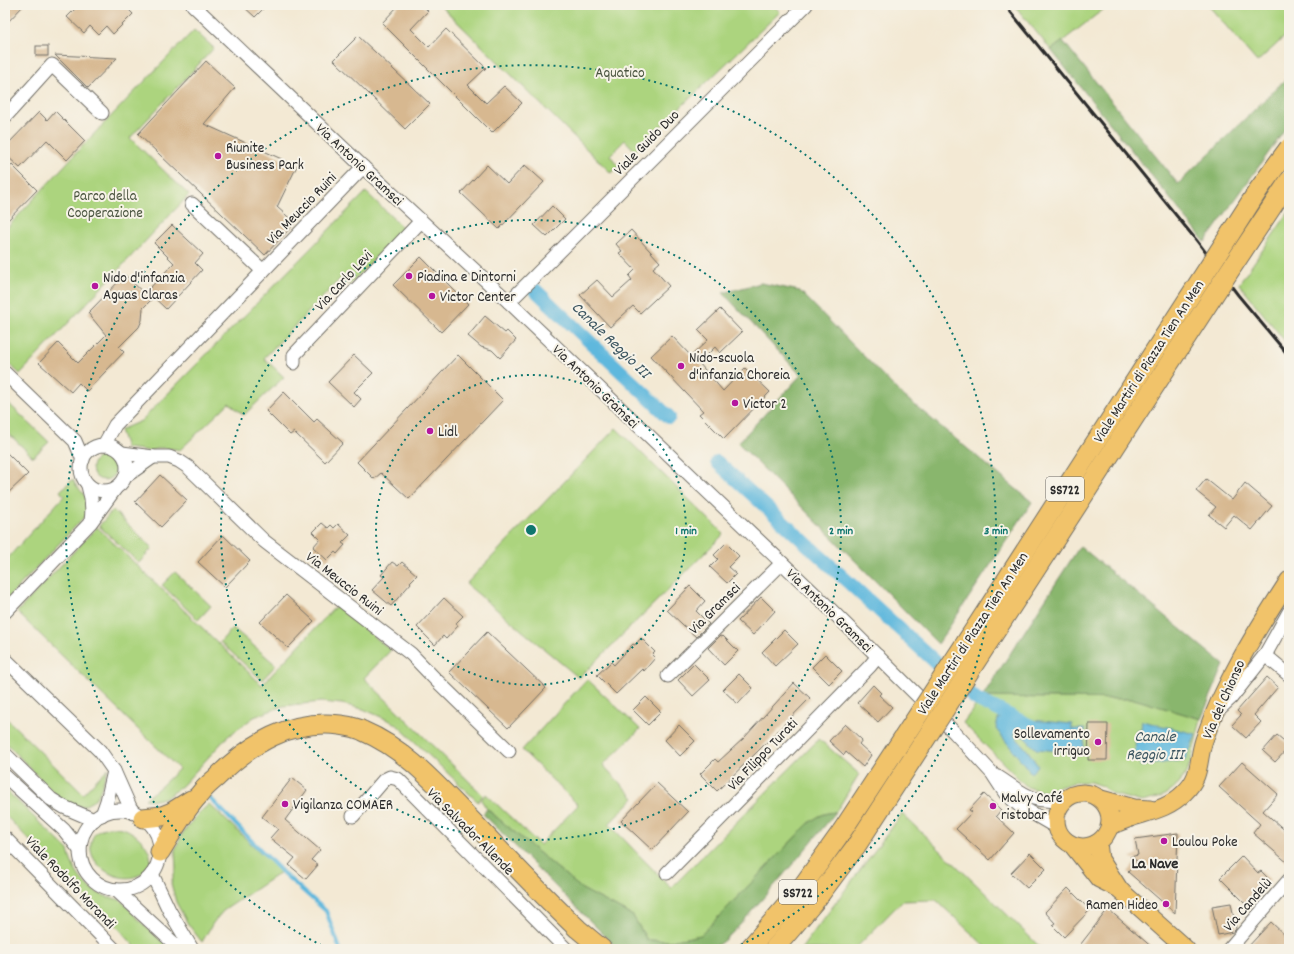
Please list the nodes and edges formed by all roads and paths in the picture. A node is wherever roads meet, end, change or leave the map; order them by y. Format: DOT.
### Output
graph roads {
  1 [pos="193,5"];
  2 [pos="806,5"];
  3 [pos="102,113"];
  4 [pos="5,117"];
  5 [pos="1289,148"];
  6 [pos="363,167"];
  7 [pos="1289,181"];
  8 [pos="192,204"];
  9 [pos="421,221"];
  10 [pos="263,271"];
  11 [pos="509,302"];
  12 [pos="294,363"];
  13 [pos="5,373"];
  14 [pos="115,425"];
  15 [pos="75,441"];
  16 [pos="100,446"];
  17 [pos="121,452"];
  18 [pos="153,457"];
  19 [pos="82,460"];
  20 [pos="126,476"];
  21 [pos="88,486"];
  22 [pos="115,490"];
  23 [pos="91,522"];
  24 [pos="782,563"];
  25 [pos="1289,580"];
  26 [pos="5,612"];
  27 [pos="1289,612"];
  28 [pos="1265,655"];
  29 [pos="878,656"];
  30 [pos="5,659"];
  31 [pos="1289,675"];
  32 [pos="668,676"];
  33 [pos="1213,714"];
  34 [pos="509,751"];
  35 [pos="5,754"];
  36 [pos="114,771"];
  37 [pos="992,773"];
  38 [pos="5,776"];
  39 [pos="199,795"];
  40 [pos="1065,799"];
  41 [pos="1100,799"];
  42 [pos="1156,810"];
  43 [pos="139,815"];
  44 [pos="353,816"];
  45 [pos="98,817"];
  46 [pos="1110,826"];
  47 [pos="1056,827"];
  48 [pos="5,838"];
  49 [pos="1098,843"];
  50 [pos="1073,846"];
  51 [pos="80,850"];
  52 [pos="160,852"];
  53 [pos="668,873"];
  54 [pos="152,874"];
  55 [pos="1289,880"];
  56 [pos="116,890"];
  57 [pos="1120,890"];
  58 [pos="816,900"];
  59 [pos="774,920"];
  60 [pos="578,929"];
  61 [pos="114,949"];
  62 [pos="180,949"];
  63 [pos="192,949"];
  64 [pos="566,949"];
  65 [pos="588,949"];
  66 [pos="602,949"];
  67 [pos="734,949"];
  68 [pos="748,949"];
  69 [pos="774,949"];
  70 [pos="788,949"];
  71 [pos="1186,949"];
  72 [pos="1229,949"];
  1 -- 6 [label="street, Via Antonio Gramsci"];
  2 -- 11 [label="street, Viale Guido Duo"];
  3 -- 4 [label="street"];
  5 -- 59 [label="highway, Viale Martiri di Piazza Tien An Men / SS722, bridge"];
  6 -- 9 [label="street, Via Antonio Gramsci"];
  6 -- 10 [label="street, Via Meuccio Ruini"];
  7 -- 58 [label="highway, Viale Martiri di Piazza Tien An Men / SS722, bridge"];
  8 -- 10 [label="street"];
  9 -- 11 [label="street, Via Antonio Gramsci"];
  9 -- 12 [label="street, Via Carlo Levi"];
  10 -- 14 [label="street, Via Meuccio Ruini"];
  11 -- 24 [label="street, Via Antonio Gramsci"];
  13 -- 15 [label="street"];
  14 -- 16 [label="street, Via Meuccio Ruini"];
  14 -- 17 [label="street"];
  15 -- 16 [label="street, Via Meuccio Ruini"];
  15 -- 19 [label="street"];
  16 -- 17 [label="street, Via Meuccio Ruini"];
  16 -- 19 [label="street, Via Meuccio Ruini"];
  17 -- 18 [label="street, Via Meuccio Ruini"];
  17 -- 20 [label="street"];
  18 -- 20 [label="street"];
  18 -- 34 [label="street, Via Meuccio Ruini"];
  19 -- 21 [label="street"];
  20 -- 22 [label="street"];
  21 -- 22 [label="street"];
  21 -- 23 [label="street"];
  22 -- 23 [label="street"];
  23 -- 26 [label="street"];
  24 -- 29 [label="street, Via Antonio Gramsci"];
  24 -- 32 [label="street, Via Gramsci"];
  25 -- 33 [label="main road, Via del Chionso"];
  27 -- 28 [label="street"];
  28 -- 31 [label="street"];
  28 -- 33 [label="street"];
  29 -- 37 [label="street, Via Antonio Gramsci"];
  29 -- 53 [label="street, Via Filippo Turati"];
  30 -- 36 [label="street"];
  33 -- 42 [label="main road, Via del Chionso"];
  35 -- 45 [label="street"];
  36 -- 43 [label="street"];
  36 -- 45 [label="street"];
  37 -- 40 [label="street, Via Antonio Gramsci"];
  37 -- 47 [label="street, Via Antonio Gramsci"];
  38 -- 51 [label="street, Viale Rodolfo Morandi"];
  39 -- 43 [label="highway"];
  39 -- 52 [label="highway"];
  39 -- 60 [label="highway"];
  40 -- 41 [label="main road, Via Antonio Gramsci"];
  40 -- 47 [label="main road"];
  41 -- 42 [label="main road"];
  41 -- 46 [label="main road"];
  42 -- 46 [label="main road, Via del Chionso"];
  43 -- 45 [label="street"];
  43 -- 52 [label="street"];
  44 -- 64 [label="street, Via Salvador Allende"];
  45 -- 51 [label="street, Viale Rodolfo Morandi"];
  46 -- 49 [label="main road"];
  47 -- 50 [label="main road, Via Antonio Gramsci"];
  48 -- 61 [label="street, Viale Rodolfo Morandi"];
  49 -- 50 [label="main road"];
  49 -- 57 [label="main road"];
  50 -- 57 [label="main road, Via Antonio Gramsci"];
  51 -- 56 [label="street, Viale Rodolfo Morandi"];
  52 -- 54 [label="street, Viale Rodolfo Morandi"];
  54 -- 56 [label="street, Viale Rodolfo Morandi"];
  54 -- 63 [label="street"];
  55 -- 72 [label="street, Via Candelù"];
  56 -- 62 [label="street, Viale Rodolfo Morandi"];
  57 -- 71 [label="main road"];
  58 -- 69 [label="highway, Viale Martiri di Piazza Tien An Men / SS722"];
  58 -- 70 [label="highway"];
  59 -- 67 [label="highway"];
  59 -- 68 [label="highway, Viale Martiri di Piazza Tien An Men / SS722"];
  60 -- 65 [label="highway"];
  60 -- 66 [label="highway"];
}
